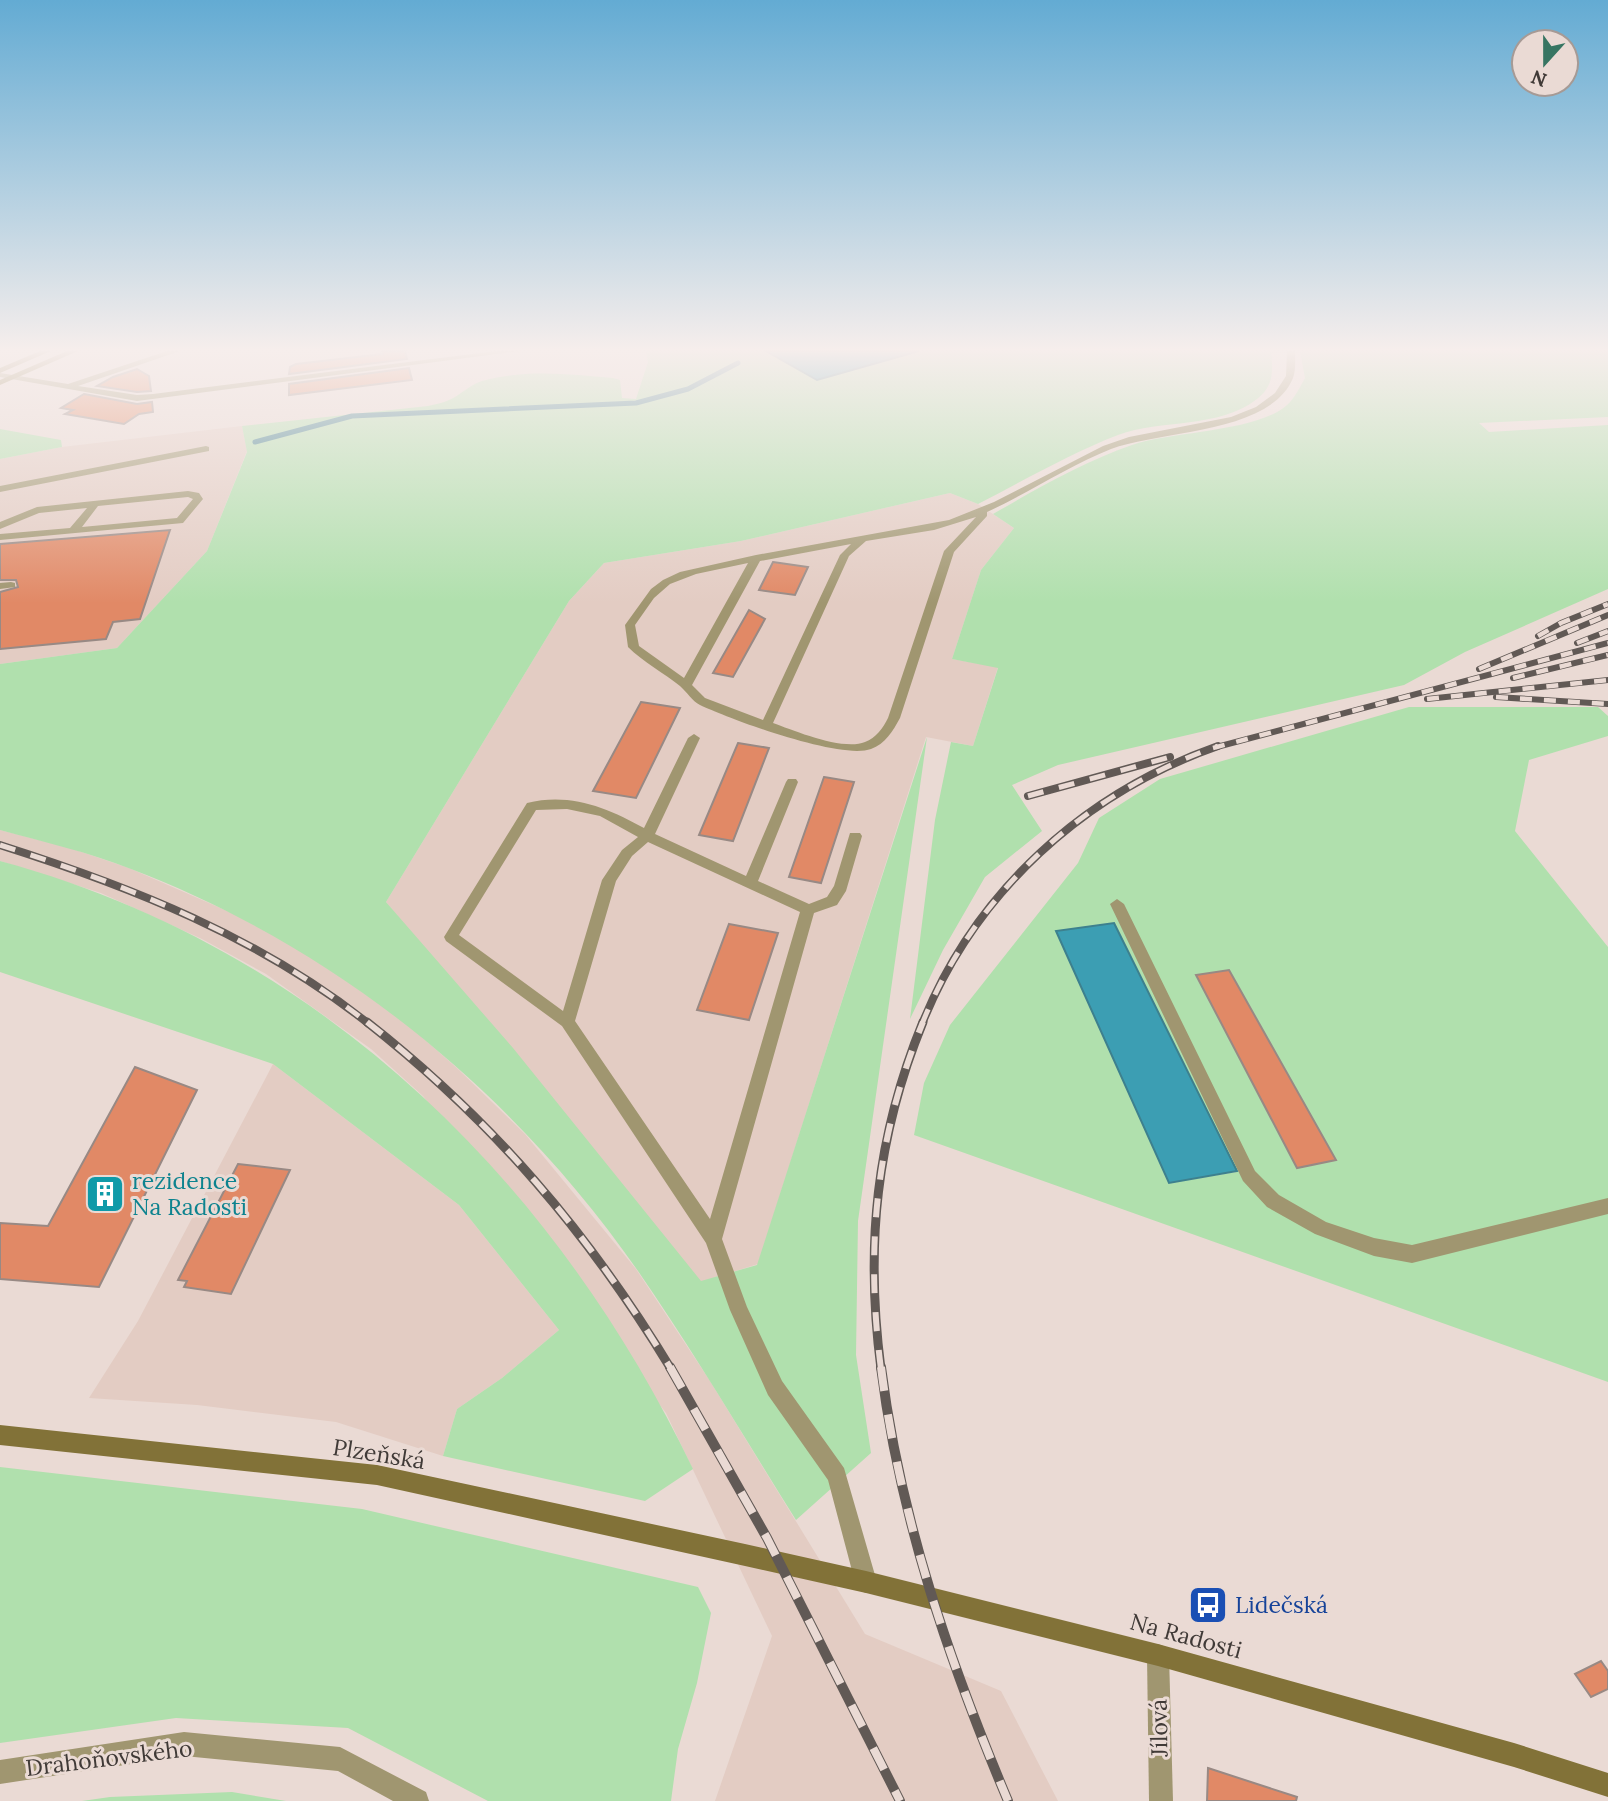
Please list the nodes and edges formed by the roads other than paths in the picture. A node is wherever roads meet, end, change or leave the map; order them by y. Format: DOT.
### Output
graph roads {
  1 [pos="1149,435"];
  2 [pos="206,449"];
  3 [pos="0,489"];
  4 [pos="95,504"];
  5 [pos="988,510"];
  6 [pos="0,526"];
  7 [pos="73,531"];
  8 [pos="0,537"];
  9 [pos="864,538"];
  10 [pos="756,558"];
  11 [pos="686,685"];
  12 [pos="767,723"];
  13 [pos="694,738"];
  14 [pos="792,782"];
  15 [pos="647,836"];
  16 [pos="855,836"];
  17 [pos="750,884"];
  18 [pos="1117,904"];
  19 [pos="808,910"];
  20 [pos="568,1022"];
  21 [pos="1608,1206"];
  22 [pos="713,1238"];
  23 [pos="0,1434"];
  24 [pos="745,1555"];
  25 [pos="866,1582"];
  26 [pos="1158,1655"];
  27 [pos="0,1772"];
  28 [pos="1604,1779"];
  29 [pos="417,1801"];
  30 [pos="1160,1801"];
  1 -- 5 [label="street"];
  2 -- 3 [label="street"];
  4 -- 6 [label="street"];
  4 -- 7 [label="street"];
  4 -- 7 [label="street"];
  5 -- 9 [label="street"];
  5 -- 12 [label="street"];
  7 -- 8 [label="street"];
  9 -- 10 [label="street"];
  9 -- 12 [label="street"];
  10 -- 11 [label="street"];
  10 -- 11 [label="street"];
  11 -- 12 [label="street"];
  13 -- 15 [label="street"];
  14 -- 17 [label="street"];
  15 -- 17 [label="street"];
  15 -- 20 [label="street"];
  15 -- 20 [label="street"];
  16 -- 19 [label="street"];
  17 -- 19 [label="street"];
  18 -- 21 [label="street"];
  19 -- 22 [label="street"];
  20 -- 22 [label="street"];
  22 -- 25 [label="street"];
  23 -- 24 [label="main road, Plzeňská"];
  24 -- 25 [label="main road, Na Radosti"];
  25 -- 26 [label="main road, Na Radosti"];
  26 -- 28 [label="main road, Na Radosti"];
  26 -- 30 [label="street, Jílová"];
  27 -- 29 [label="street, Drahoňovského"];
}
